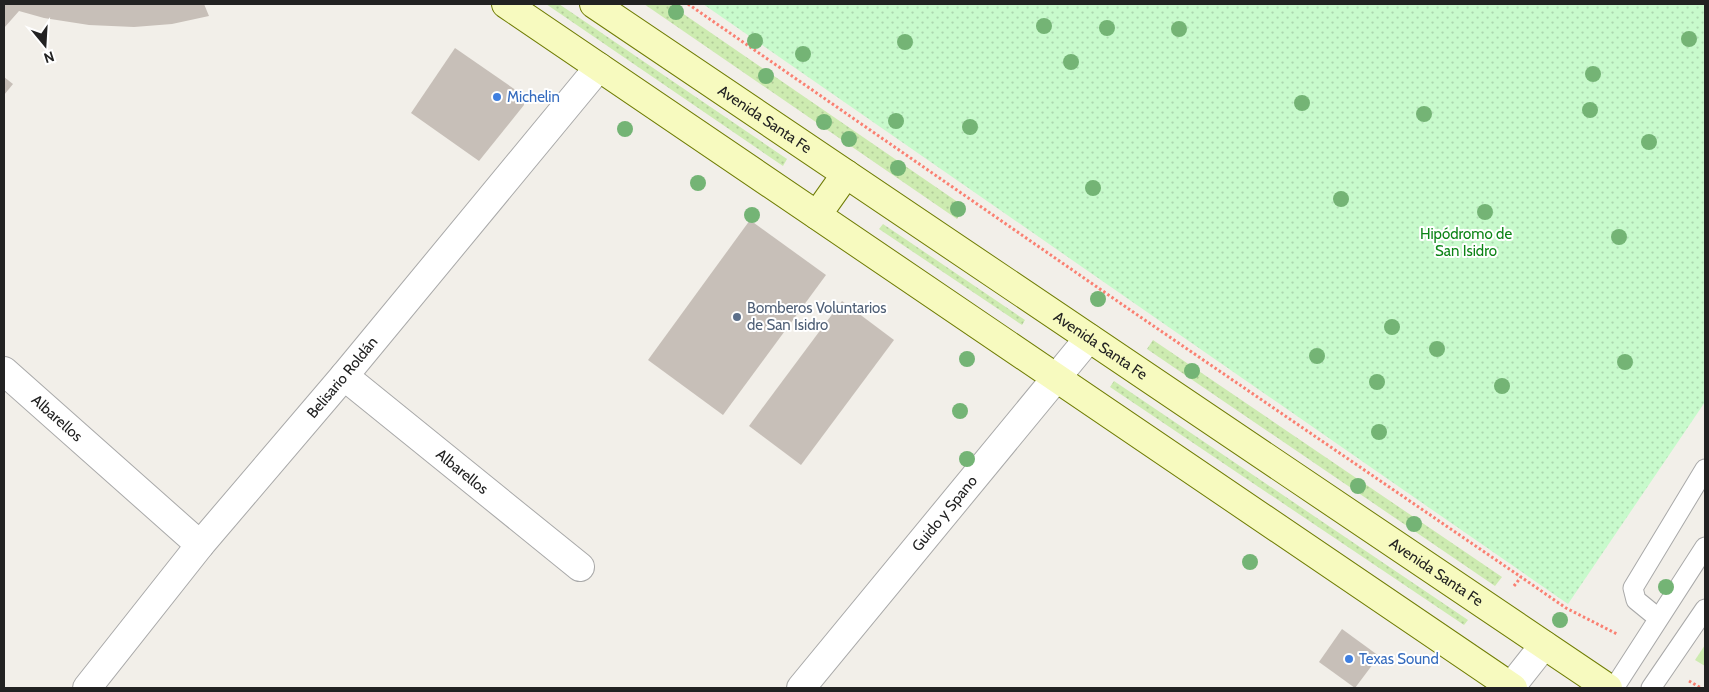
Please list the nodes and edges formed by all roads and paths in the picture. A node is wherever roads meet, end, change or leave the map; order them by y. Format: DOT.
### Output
graph roads {
  1 [pos="506,4"];
  2 [pos="594,4"];
  3 [pos="688,4"];
  4 [pos="599,67"];
  5 [pos="846,174"];
  6 [pos="818,215"];
  7 [pos="1089,338"];
  8 [pos="4,371"];
  9 [pos="344,376"];
  10 [pos="1057,378"];
  11 [pos="1705,469"];
  12 [pos="200,545"];
  13 [pos="1705,548"];
  14 [pos="580,567"];
  15 [pos="1520,577"];
  16 [pos="1705,609"];
  17 [pos="1495,612"];
  18 [pos="1658,618"];
  19 [pos="1544,645"];
  20 [pos="1639,648"];
  21 [pos="87,688"];
  22 [pos="801,688"];
  23 [pos="1511,688"];
  24 [pos="1608,688"];
  25 [pos="1614,688"];
  26 [pos="1650,688"];
  1 -- 4 [label="main road"];
  2 -- 5 [label="main road, Avenida Santa Fe"];
  3 -- 15 [label="path"];
  4 -- 6 [label="main road"];
  4 -- 9 [label="street, Belisario Roldán"];
  5 -- 6 [label="main road"];
  5 -- 7 [label="main road, Avenida Santa Fe"];
  6 -- 10 [label="main road"];
  7 -- 10 [label="street, Guido y Spano"];
  7 -- 17 [label="main road, Avenida Santa Fe"];
  8 -- 12 [label="street, Albarellos"];
  9 -- 12 [label="street, Belisario Roldán"];
  9 -- 14 [label="street, Albarellos"];
  10 -- 22 [label="street, Guido y Spano"];
  10 -- 23 [label="main road"];
  11 -- 18 [label="lane"];
  12 -- 21 [label="street, Belisario Roldán"];
  13 -- 18 [label="lane"];
  15 -- 17 [label="path"];
  15 -- 20 [label="path"];
  16 -- 26 [label="lane"];
  17 -- 19 [label="main road, Avenida Santa Fe"];
  18 -- 20 [label="lane"];
  19 -- 23 [label="street"];
  19 -- 24 [label="main road, Avenida Santa Fe"];
  20 -- 25 [label="lane"];
}
